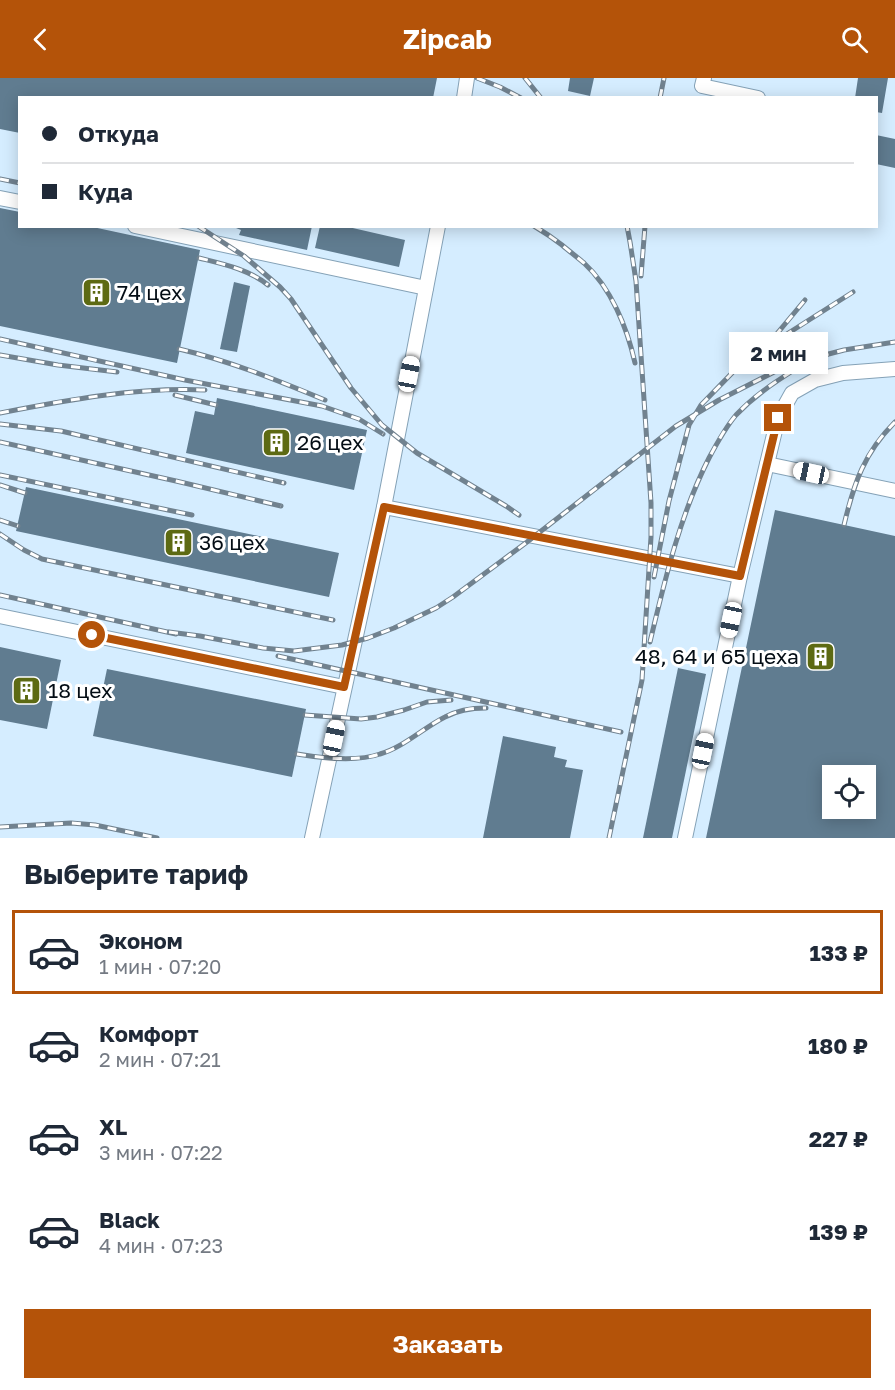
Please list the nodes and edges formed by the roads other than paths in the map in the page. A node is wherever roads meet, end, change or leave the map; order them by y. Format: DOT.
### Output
graph roads {
  1 [pos="467,78"];
  2 [pos="704,78"];
  3 [pos="464,96"];
  4 [pos="749,96"];
  5 [pos="0,198"];
  6 [pos="18,202"];
  7 [pos="144,228"];
  8 [pos="438,228"];
  9 [pos="426,288"];
  10 [pos="895,369"];
  11 [pos="767,464"];
  12 [pos="895,491"];
  13 [pos="384,507"];
  14 [pos="740,576"];
  15 [pos="0,616"];
  16 [pos="344,687"];
  17 [pos="312,838"];
  18 [pos="685,838"];
  1 -- 3 [label="lane"];
  2 -- 4 [label="lane"];
  5 -- 6 [label="lane"];
  7 -- 9 [label="lane"];
  8 -- 9 [label="lane"];
  9 -- 13 [label="lane"];
  10 -- 11 [label="lane"];
  11 -- 12 [label="lane"];
  11 -- 14 [label="lane"];
  13 -- 14 [label="lane"];
  13 -- 16 [label="lane"];
  14 -- 18 [label="lane"];
  15 -- 16 [label="lane"];
  16 -- 17 [label="lane"];
}
